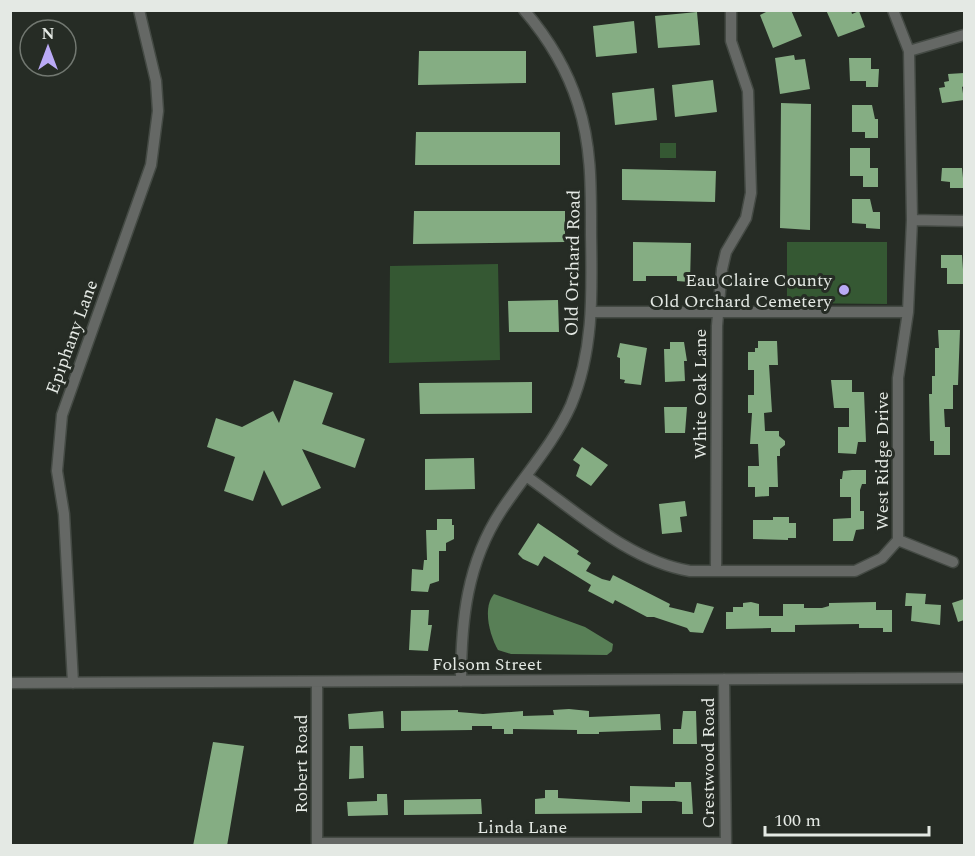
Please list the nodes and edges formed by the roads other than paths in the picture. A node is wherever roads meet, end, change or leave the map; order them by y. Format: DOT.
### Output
graph roads {
  1 [pos="139,10"];
  2 [pos="524,10"];
  3 [pos="731,10"];
  4 [pos="893,10"];
  5 [pos="964,35"];
  6 [pos="909,51"];
  7 [pos="912,220"];
  8 [pos="964,221"];
  9 [pos="592,312"];
  10 [pos="718,312"];
  11 [pos="908,312"];
  12 [pos="526,476"];
  13 [pos="898,540"];
  14 [pos="953,562"];
  15 [pos="716,571"];
  16 [pos="964,678"];
  17 [pos="724,679"];
  18 [pos="461,681"];
  19 [pos="317,682"];
  20 [pos="10,683"];
  21 [pos="73,683"];
  22 [pos="318,844"];
  23 [pos="726,844"];
  1 -- 21 [label="street, Epiphany Lane"];
  2 -- 9 [label="street, Old Orchard Road"];
  3 -- 10 [label="street, White Oak Lane"];
  4 -- 6 [label="street, West Ridge Drive"];
  5 -- 6 [label="street"];
  6 -- 7 [label="street, West Ridge Drive"];
  7 -- 8 [label="street"];
  7 -- 11 [label="street, West Ridge Drive"];
  9 -- 10 [label="street"];
  9 -- 12 [label="street, Old Orchard Road"];
  10 -- 11 [label="street"];
  10 -- 15 [label="street, White Oak Lane"];
  11 -- 13 [label="street, West Ridge Drive"];
  12 -- 15 [label="street, West Ridge Drive"];
  12 -- 18 [label="street, Old Orchard Road"];
  13 -- 14 [label="street"];
  13 -- 15 [label="street, West Ridge Drive"];
  16 -- 17 [label="street, Folsom Street"];
  17 -- 18 [label="street, Folsom Street"];
  17 -- 23 [label="street, Crestwood Road"];
  18 -- 19 [label="street, Folsom Street"];
  19 -- 21 [label="street, Folsom Street"];
  19 -- 22 [label="street, Robert Road"];
  20 -- 21 [label="street, Folsom Street"];
  22 -- 23 [label="street, Linda Lane"];
}
